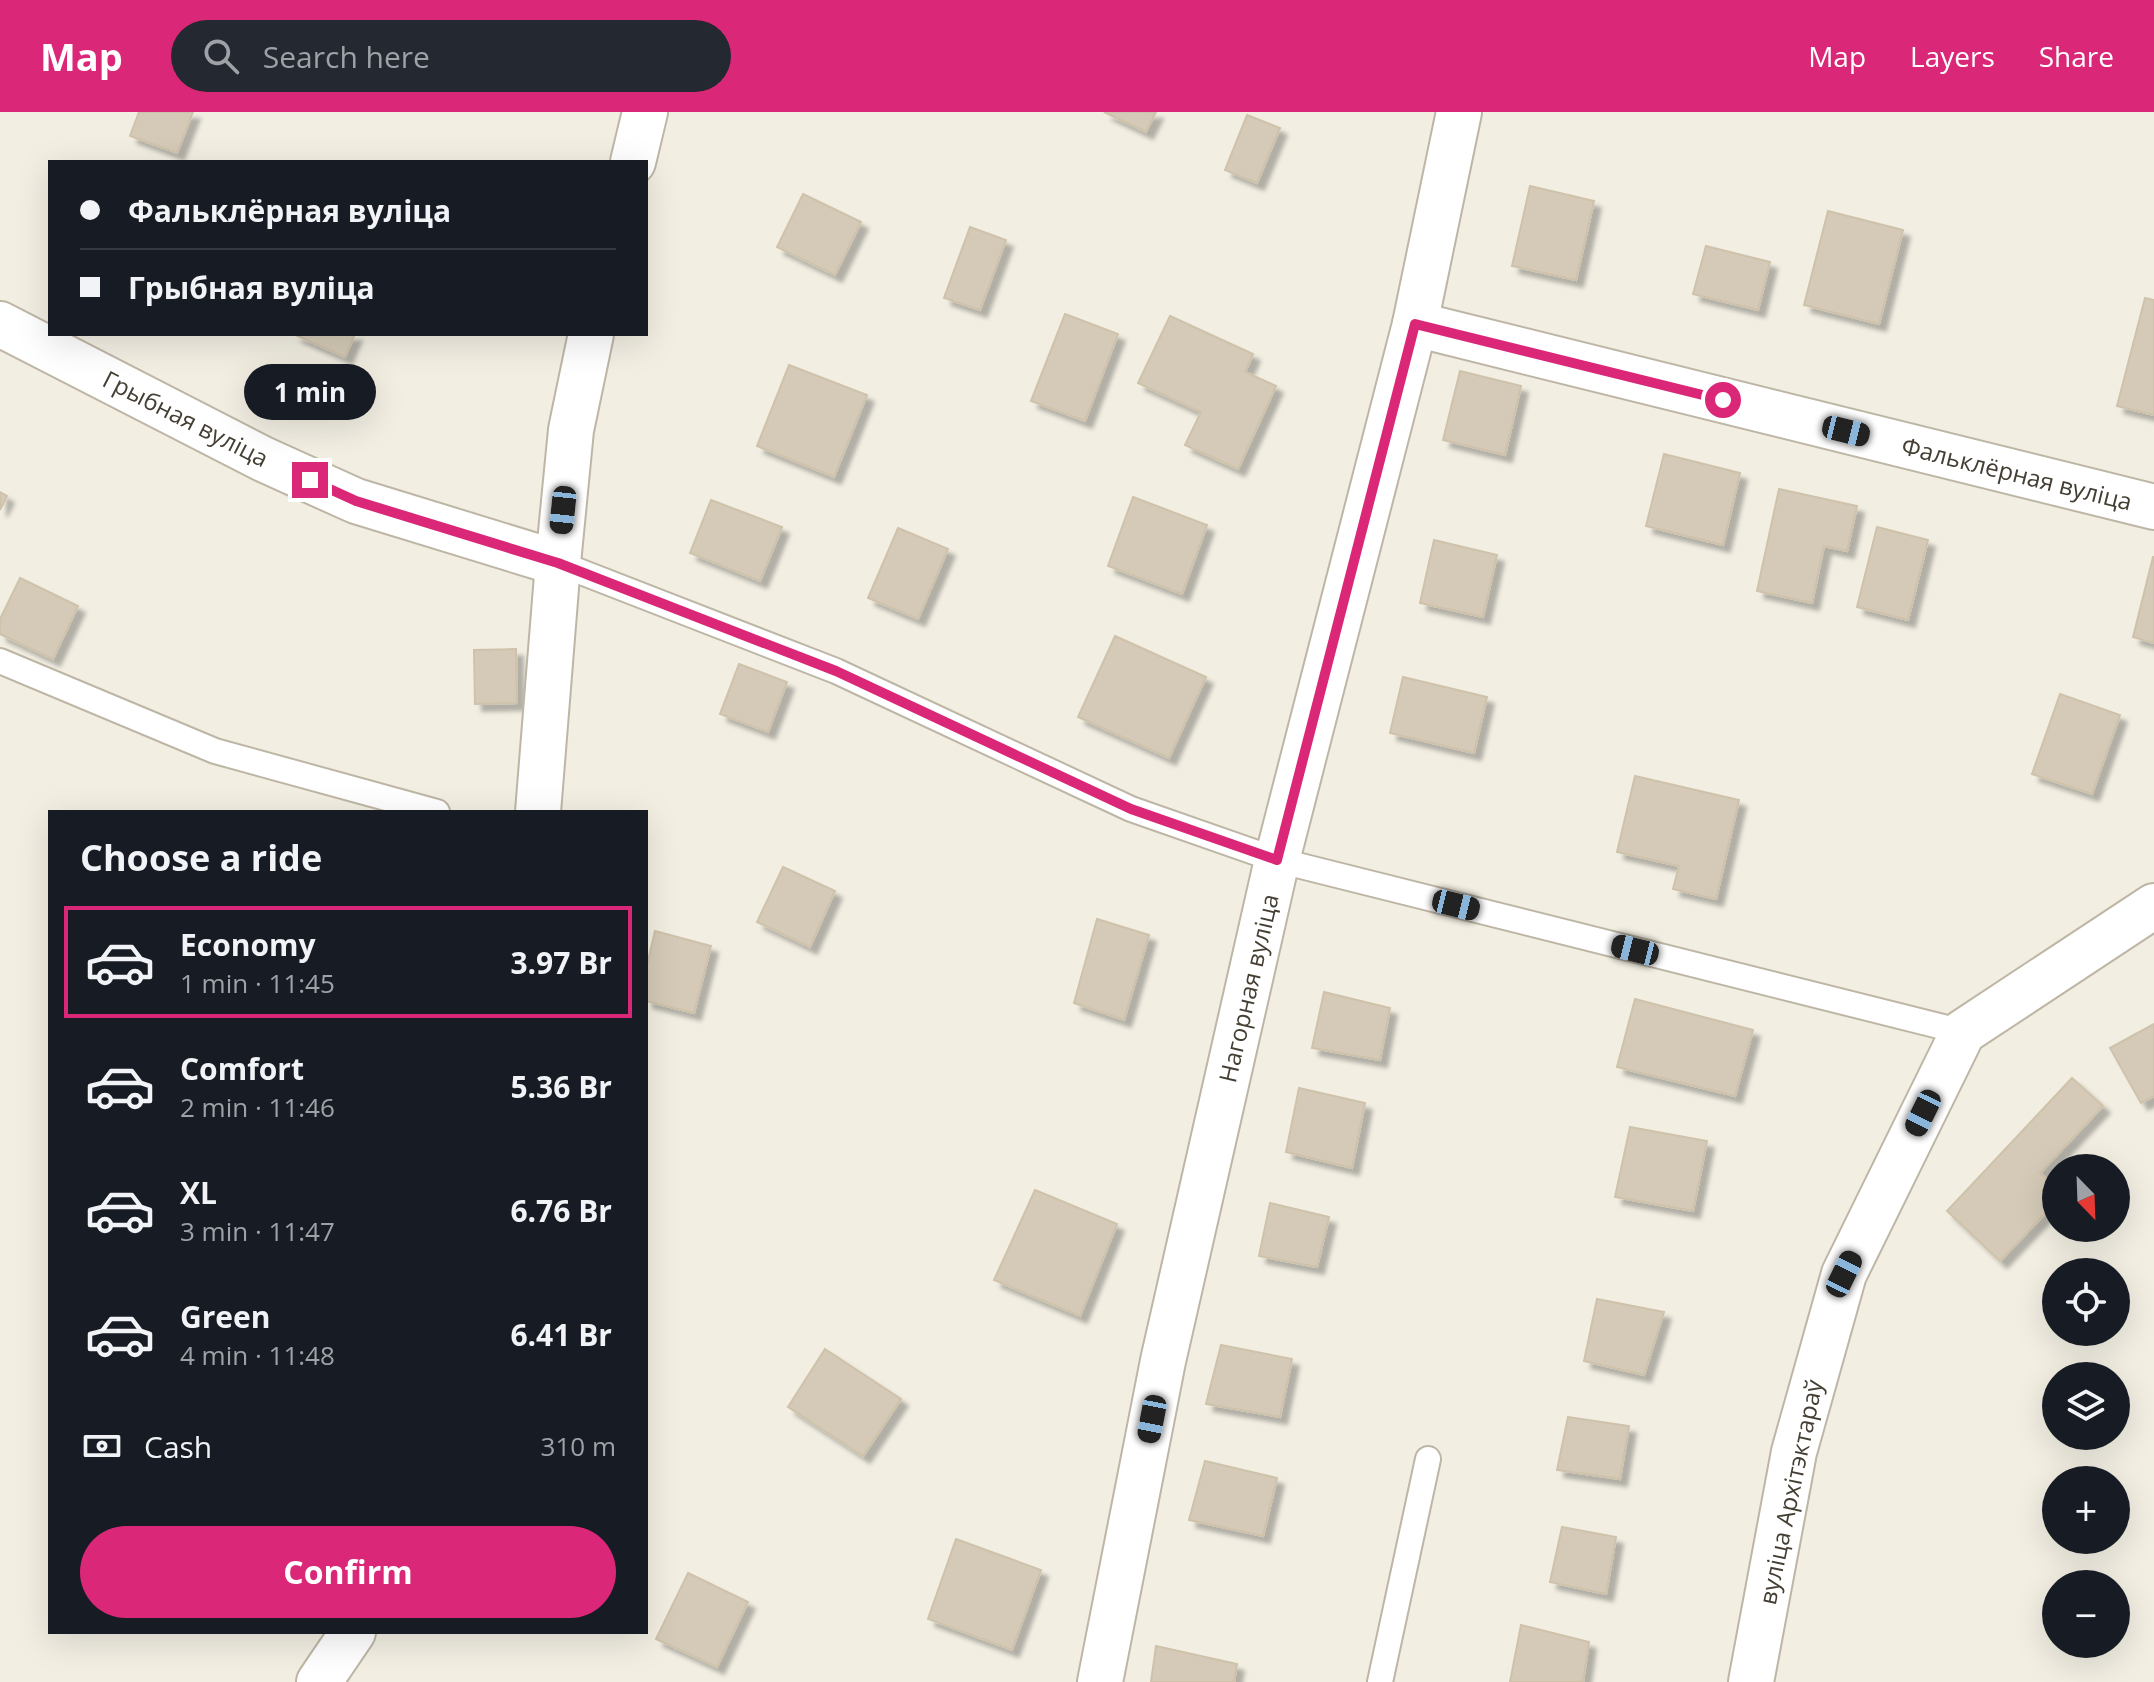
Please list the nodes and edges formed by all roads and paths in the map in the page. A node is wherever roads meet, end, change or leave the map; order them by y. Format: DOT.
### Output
graph roads {
  1 [pos="645,112"];
  2 [pos="1459,112"];
  3 [pos="633,160"];
  4 [pos="0,324"];
  5 [pos="1415,324"];
  6 [pos="591,336"];
  7 [pos="2154,507"];
  8 [pos="558,563"];
  9 [pos="0,661"];
  10 [pos="430,810"];
  11 [pos="538,810"];
  12 [pos="1277,860"];
  13 [pos="2154,906"];
  14 [pos="1963,1032"];
  15 [pos="1428,1459"];
  16 [pos="352,1634"];
  17 [pos="319,1682"];
  18 [pos="1100,1682"];
  19 [pos="1380,1682"];
  20 [pos="1751,1682"];
  1 -- 3 [label="street"];
  2 -- 5 [label="street, Нагорная вуліца"];
  4 -- 8 [label="street, Грыбная вуліца"];
  5 -- 7 [label="street, Фальклёрная вуліца"];
  5 -- 12 [label="street, Нагорная вуліца"];
  6 -- 8 [label="street"];
  8 -- 11 [label="street"];
  8 -- 12 [label="lane"];
  9 -- 10 [label="lane"];
  12 -- 14 [label="lane"];
  12 -- 18 [label="street, Нагорная вуліца"];
  13 -- 14 [label="street"];
  14 -- 20 [label="street, вуліца Архітэктараў"];
  15 -- 19 [label="lane"];
  16 -- 17 [label="street"];
}
